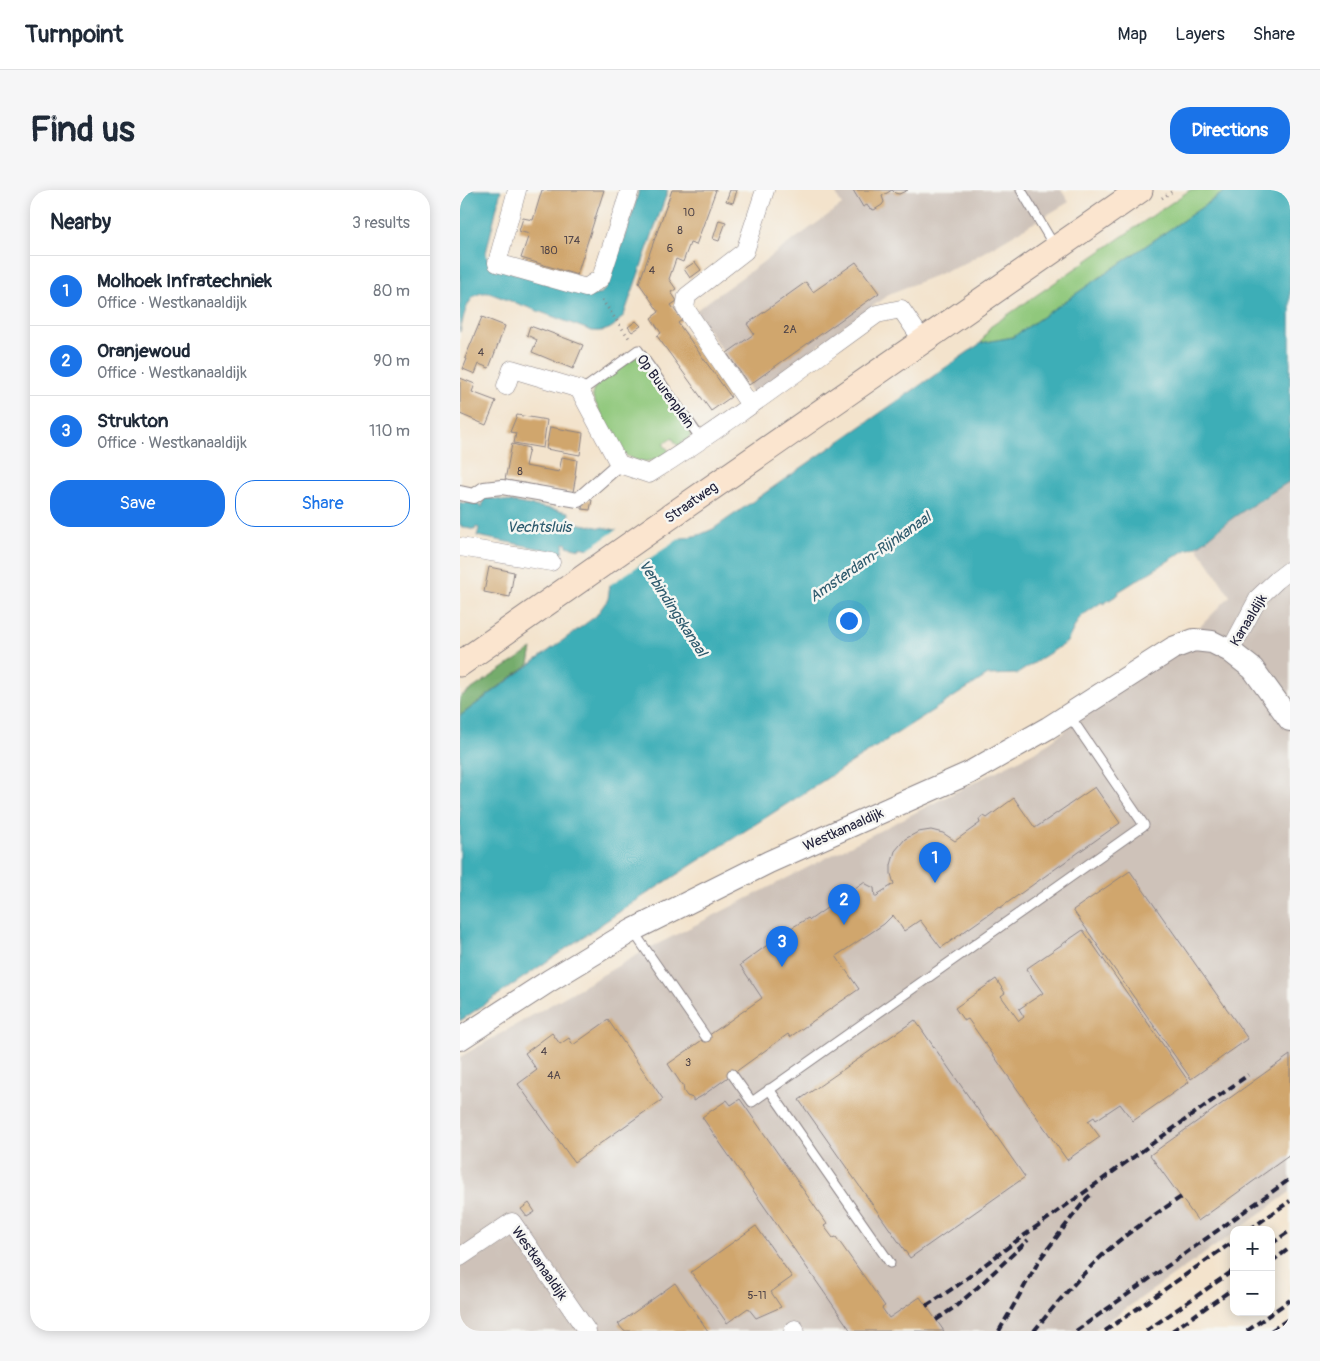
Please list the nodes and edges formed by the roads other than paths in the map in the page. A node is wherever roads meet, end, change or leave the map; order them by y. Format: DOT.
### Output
graph roads {
  1 [pos="517,190"];
  2 [pos="630,190"];
  3 [pos="765,190"];
  4 [pos="1020,190"];
  5 [pos="1122,190"];
  6 [pos="1140,190"];
  7 [pos="1104,215"];
  8 [pos="1057,249"];
  9 [pos="923,341"];
  10 [pos="506,386"];
  11 [pos="579,389"];
  12 [pos="750,405"];
  13 [pos="707,435"];
  14 [pos="619,464"];
  15 [pos="460,493"];
  16 [pos="460,547"];
  17 [pos="551,562"];
  18 [pos="1290,570"];
  19 [pos="1230,651"];
  20 [pos="460,664"];
  21 [pos="1068,715"];
  22 [pos="1290,720"];
  23 [pos="633,930"];
  24 [pos="706,1037"];
  25 [pos="460,1039"];
  26 [pos="732,1074"];
  27 [pos="769,1090"];
  28 [pos="460,1257"];
  29 [pos="890,1263"];
  30 [pos="587,1331"];
  1 -- 2 [label="street"];
  3 -- 12 [label="street"];
  4 -- 8 [label="lane"];
  5 -- 7 [label="lane"];
  6 -- 7 [label="main road, Straatweg"];
  7 -- 8 [label="main road, Straatweg"];
  8 -- 9 [label="main road, Straatweg"];
  9 -- 12 [label="street"];
  9 -- 20 [label="main road, Straatweg"];
  10 -- 11 [label="street"];
  11 -- 13 [label="lane, Op Buurenplein"];
  11 -- 14 [label="street"];
  12 -- 13 [label="street"];
  13 -- 14 [label="street, Op Buurenplein"];
  14 -- 15 [label="street"];
  16 -- 17 [label="street"];
  18 -- 19 [label="street, Kanaaldijk"];
  19 -- 21 [label="street, Westkanaaldijk"];
  19 -- 22 [label="street, Westkanaaldijk"];
  21 -- 23 [label="street, Westkanaaldijk"];
  21 -- 27 [label="lane"];
  23 -- 24 [label="lane"];
  23 -- 25 [label="street, Westkanaaldijk"];
  26 -- 27 [label="lane"];
  27 -- 29 [label="lane"];
  28 -- 30 [label="street, Westkanaaldijk"];
}
